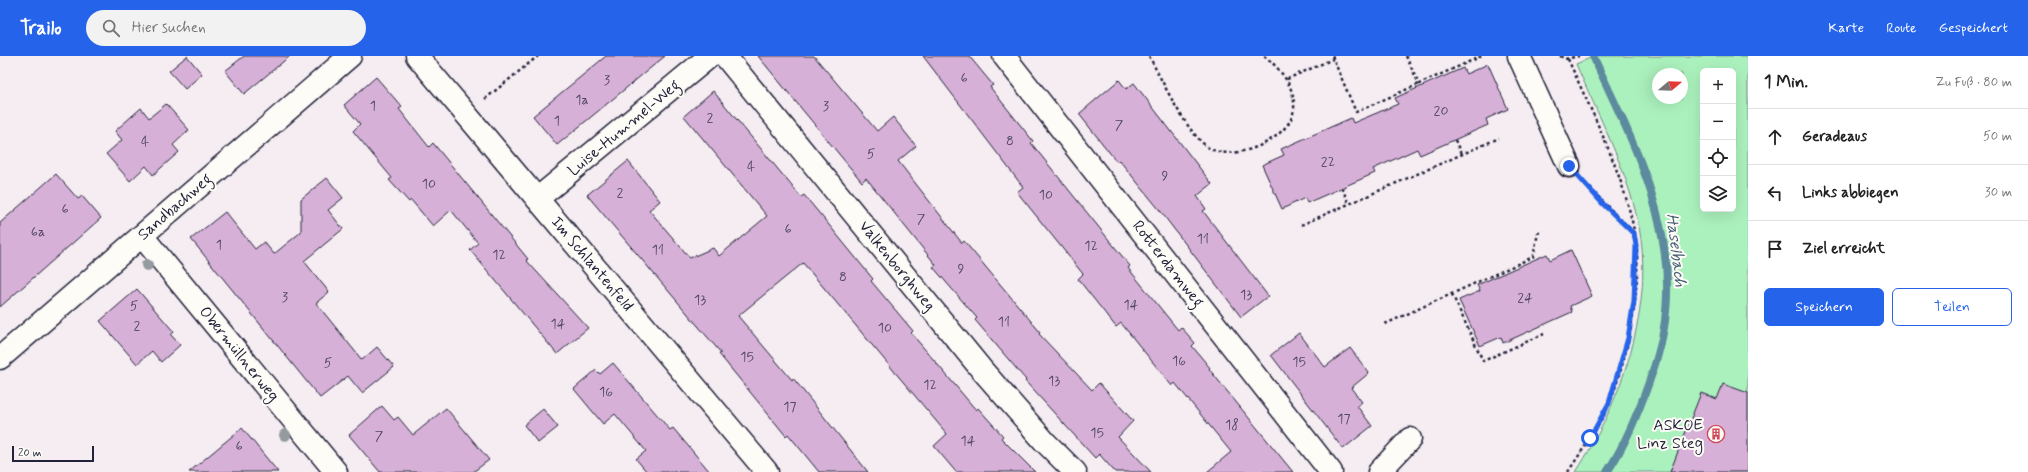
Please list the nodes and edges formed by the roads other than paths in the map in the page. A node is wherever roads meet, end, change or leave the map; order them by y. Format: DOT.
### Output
graph roads {
  1 [pos="350,56"];
  2 [pos="417,56"];
  3 [pos="710,56"];
  4 [pos="725,56"];
  5 [pos="1004,56"];
  6 [pos="1519,56"];
  7 [pos="1569,166"];
  8 [pos="538,199"];
  9 [pos="142,236"];
  10 [pos="0,358"];
  11 [pos="1410,439"];
  12 [pos="336,472"];
  13 [pos="767,472"];
  14 [pos="1074,472"];
  15 [pos="1331,472"];
  16 [pos="1379,472"];
  1 -- 9 [label="street, Sandbachweg"];
  2 -- 8 [label="street, Im Schlantenfeld"];
  3 -- 8 [label="street, Luise-Hummel-Weg"];
  4 -- 14 [label="street, Valkenborghweg"];
  5 -- 15 [label="street, Rotterdamweg"];
  6 -- 7 [label="street"];
  8 -- 13 [label="street, Im Schlantenfeld"];
  9 -- 10 [label="street, Sandbachweg"];
  9 -- 12 [label="street, Obermüllnerweg"];
  11 -- 16 [label="street"];
}
